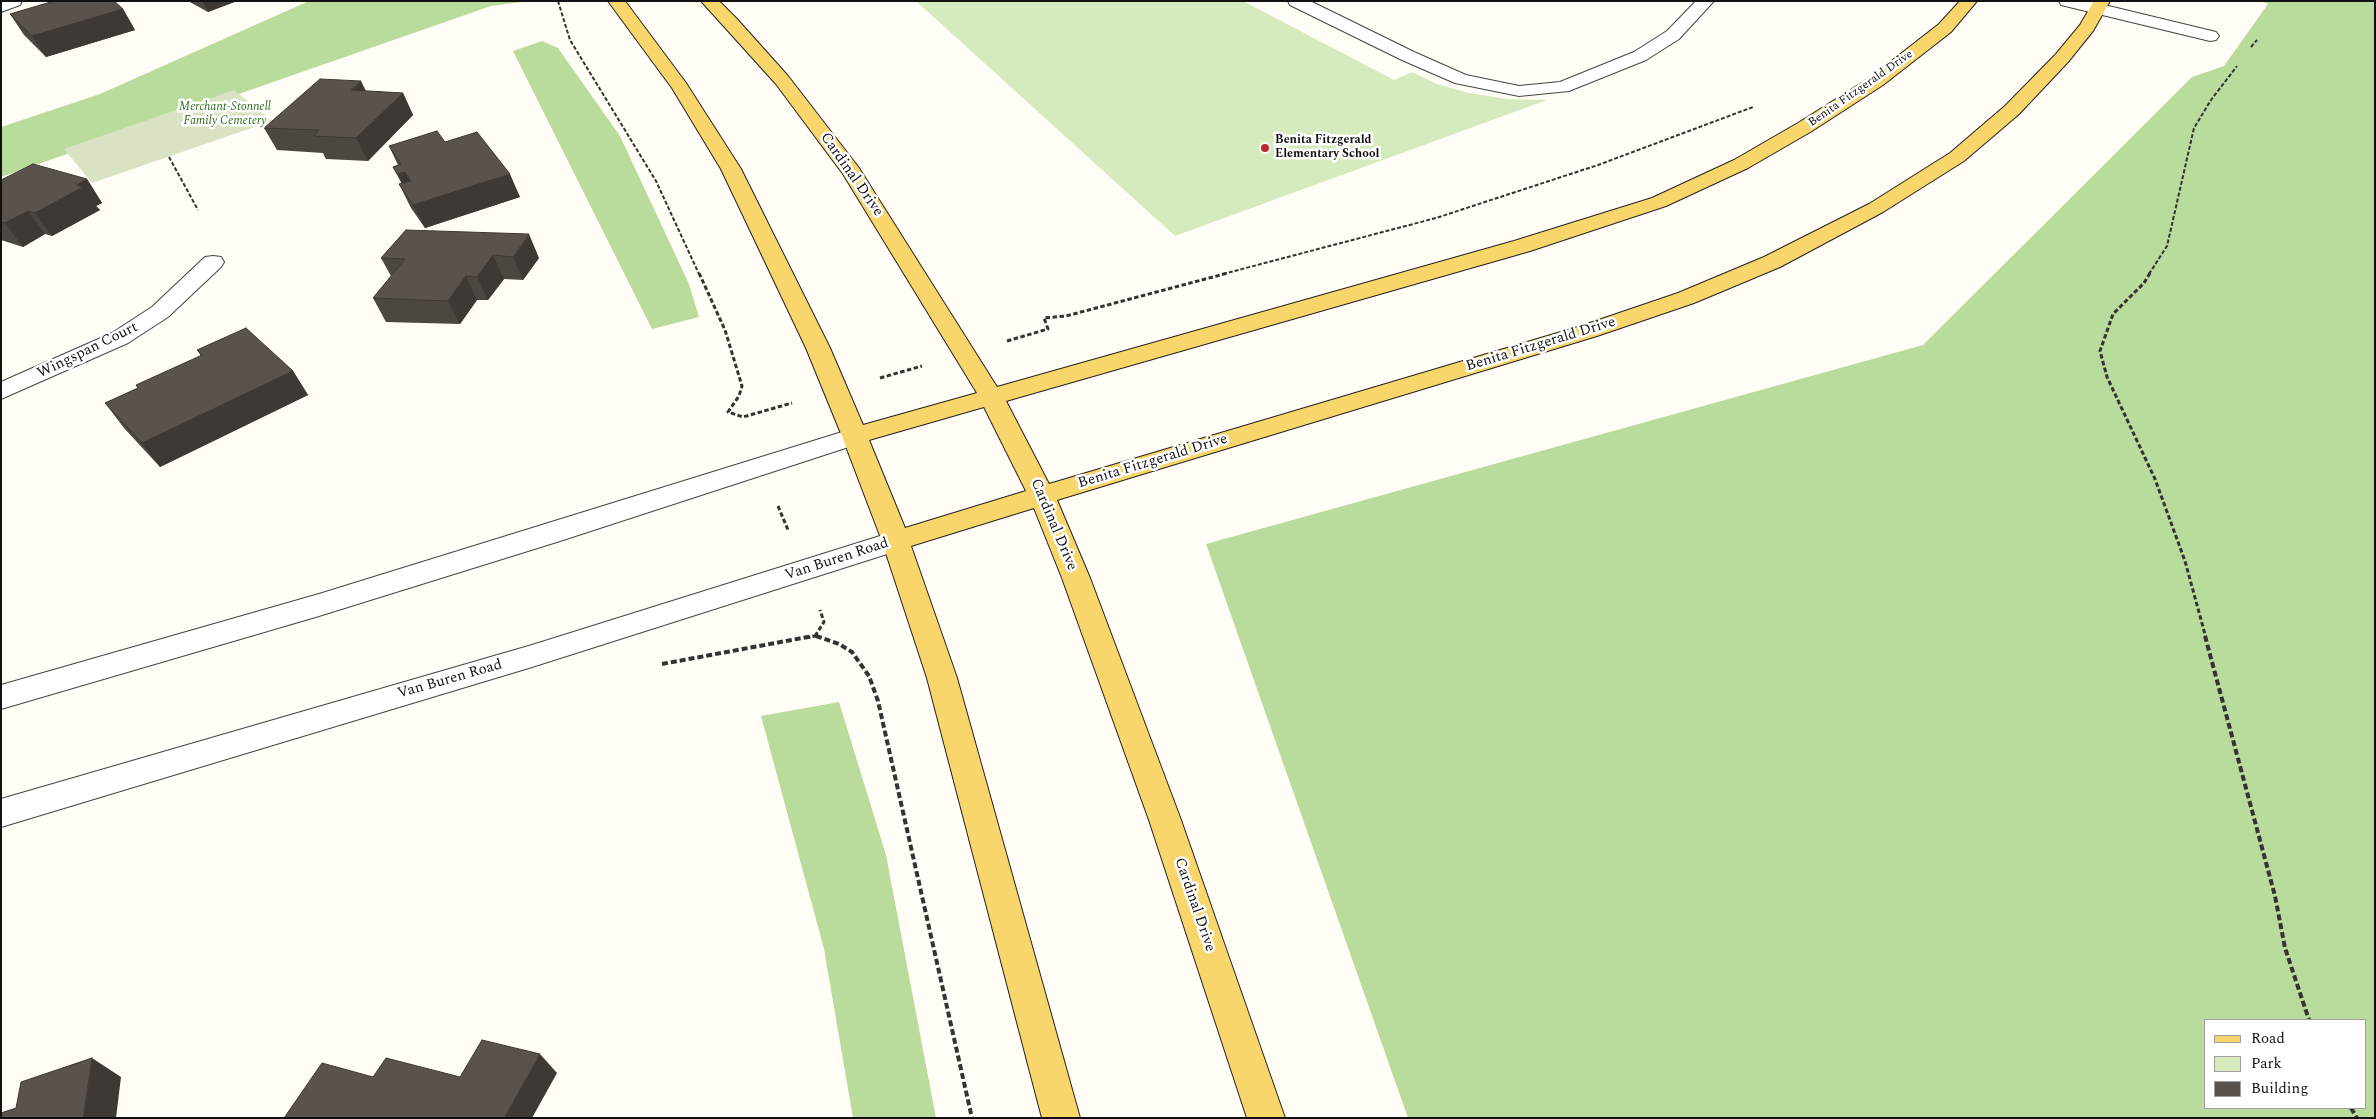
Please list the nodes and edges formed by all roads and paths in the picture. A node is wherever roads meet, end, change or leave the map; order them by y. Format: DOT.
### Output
graph roads {
  1 [pos="14,1"];
  2 [pos="558,1"];
  3 [pos="616,1"];
  4 [pos="709,1"];
  5 [pos="1296,1"];
  6 [pos="1706,1"];
  7 [pos="1969,1"];
  8 [pos="2067,1"];
  9 [pos="2100,5"];
  10 [pos="1,7"];
  11 [pos="2210,36"];
  12 [pos="2257,40"];
  13 [pos="2245,55"];
  14 [pos="2240,62"];
  15 [pos="1754,107"];
  16 [pos="169,157"];
  17 [pos="198,210"];
  18 [pos="213,262"];
  19 [pos="965,353"];
  20 [pos="835,390"];
  21 [pos="1,391"];
  22 [pos="992,398"];
  23 [pos="742,417"];
  24 [pos="855,436"];
  25 [pos="762,466"];
  26 [pos="1042,496"];
  27 [pos="896,541"];
  28 [pos="804,570"];
  29 [pos="1,697"];
  30 [pos="1,813"];
  31 [pos="2309,1019"];
  32 [pos="972,1118"];
  33 [pos="1061,1118"];
  34 [pos="1266,1118"];
  1 -- 10 [label="street"];
  2 -- 23 [label="path"];
  3 -- 20 [label="main road"];
  4 -- 19 [label="main road, Cardinal Drive"];
  5 -- 6 [label="street"];
  7 -- 22 [label="main road, Benita Fitzgerald Drive"];
  8 -- 9 [label="street"];
  9 -- 11 [label="street"];
  9 -- 26 [label="main road, Benita Fitzgerald Drive"];
  12 -- 13 [label="path"];
  14 -- 31 [label="path"];
  15 -- 19 [label="path"];
  16 -- 17 [label="path"];
  18 -- 21 [label="street, Wingspan Court"];
  19 -- 20 [label="path"];
  19 -- 22 [label="main road, Cardinal Drive"];
  20 -- 23 [label="path"];
  20 -- 24 [label="main road"];
  22 -- 24 [label="main road, Benita Fitzgerald Drive"];
  22 -- 26 [label="main road, Cardinal Drive"];
  23 -- 25 [label="path"];
  24 -- 25 [label="street"];
  24 -- 27 [label="main road"];
  25 -- 28 [label="path"];
  25 -- 29 [label="street"];
  26 -- 27 [label="main road, Benita Fitzgerald Drive"];
  26 -- 34 [label="main road, Cardinal Drive"];
  27 -- 28 [label="street, Van Buren Road"];
  27 -- 33 [label="main road"];
  28 -- 30 [label="street, Van Buren Road"];
  28 -- 32 [label="path"];
}
